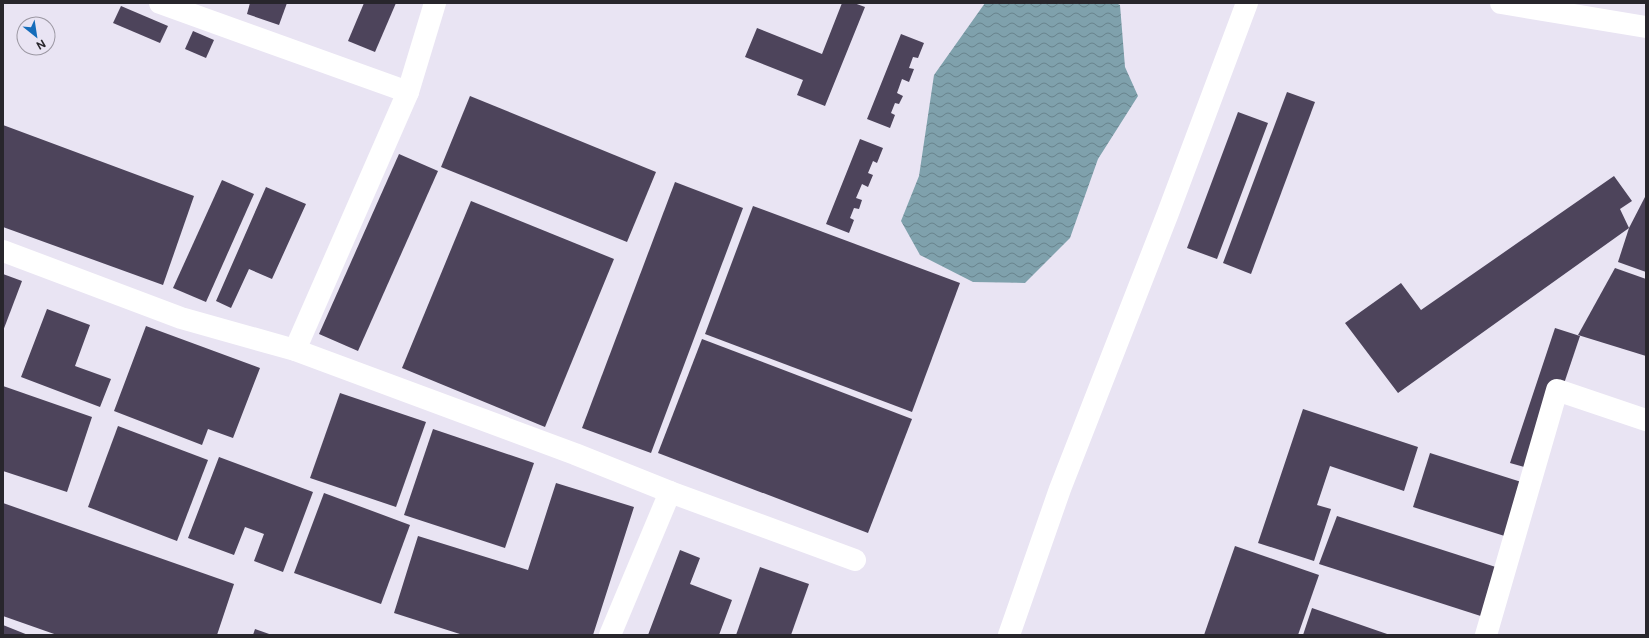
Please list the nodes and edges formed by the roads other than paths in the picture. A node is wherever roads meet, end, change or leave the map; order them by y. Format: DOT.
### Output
graph roads {
  1 [pos="160,3"];
  2 [pos="435,3"];
  3 [pos="1247,3"];
  4 [pos="1501,3"];
  5 [pos="1646,27"];
  6 [pos="408,92"];
  7 [pos="3,251"];
  8 [pos="295,350"];
  9 [pos="1646,420"];
  10 [pos="670,492"];
  11 [pos="855,560"];
  12 [pos="610,635"];
  13 [pos="1009,635"];
  14 [pos="1486,635"];
  1 -- 6 [label="main road"];
  2 -- 6 [label="main road"];
  3 -- 13 [label="main road"];
  4 -- 5 [label="main road"];
  6 -- 8 [label="main road"];
  7 -- 8 [label="main road"];
  8 -- 10 [label="main road"];
  9 -- 14 [label="main road"];
  10 -- 11 [label="main road"];
  10 -- 12 [label="main road"];
}
